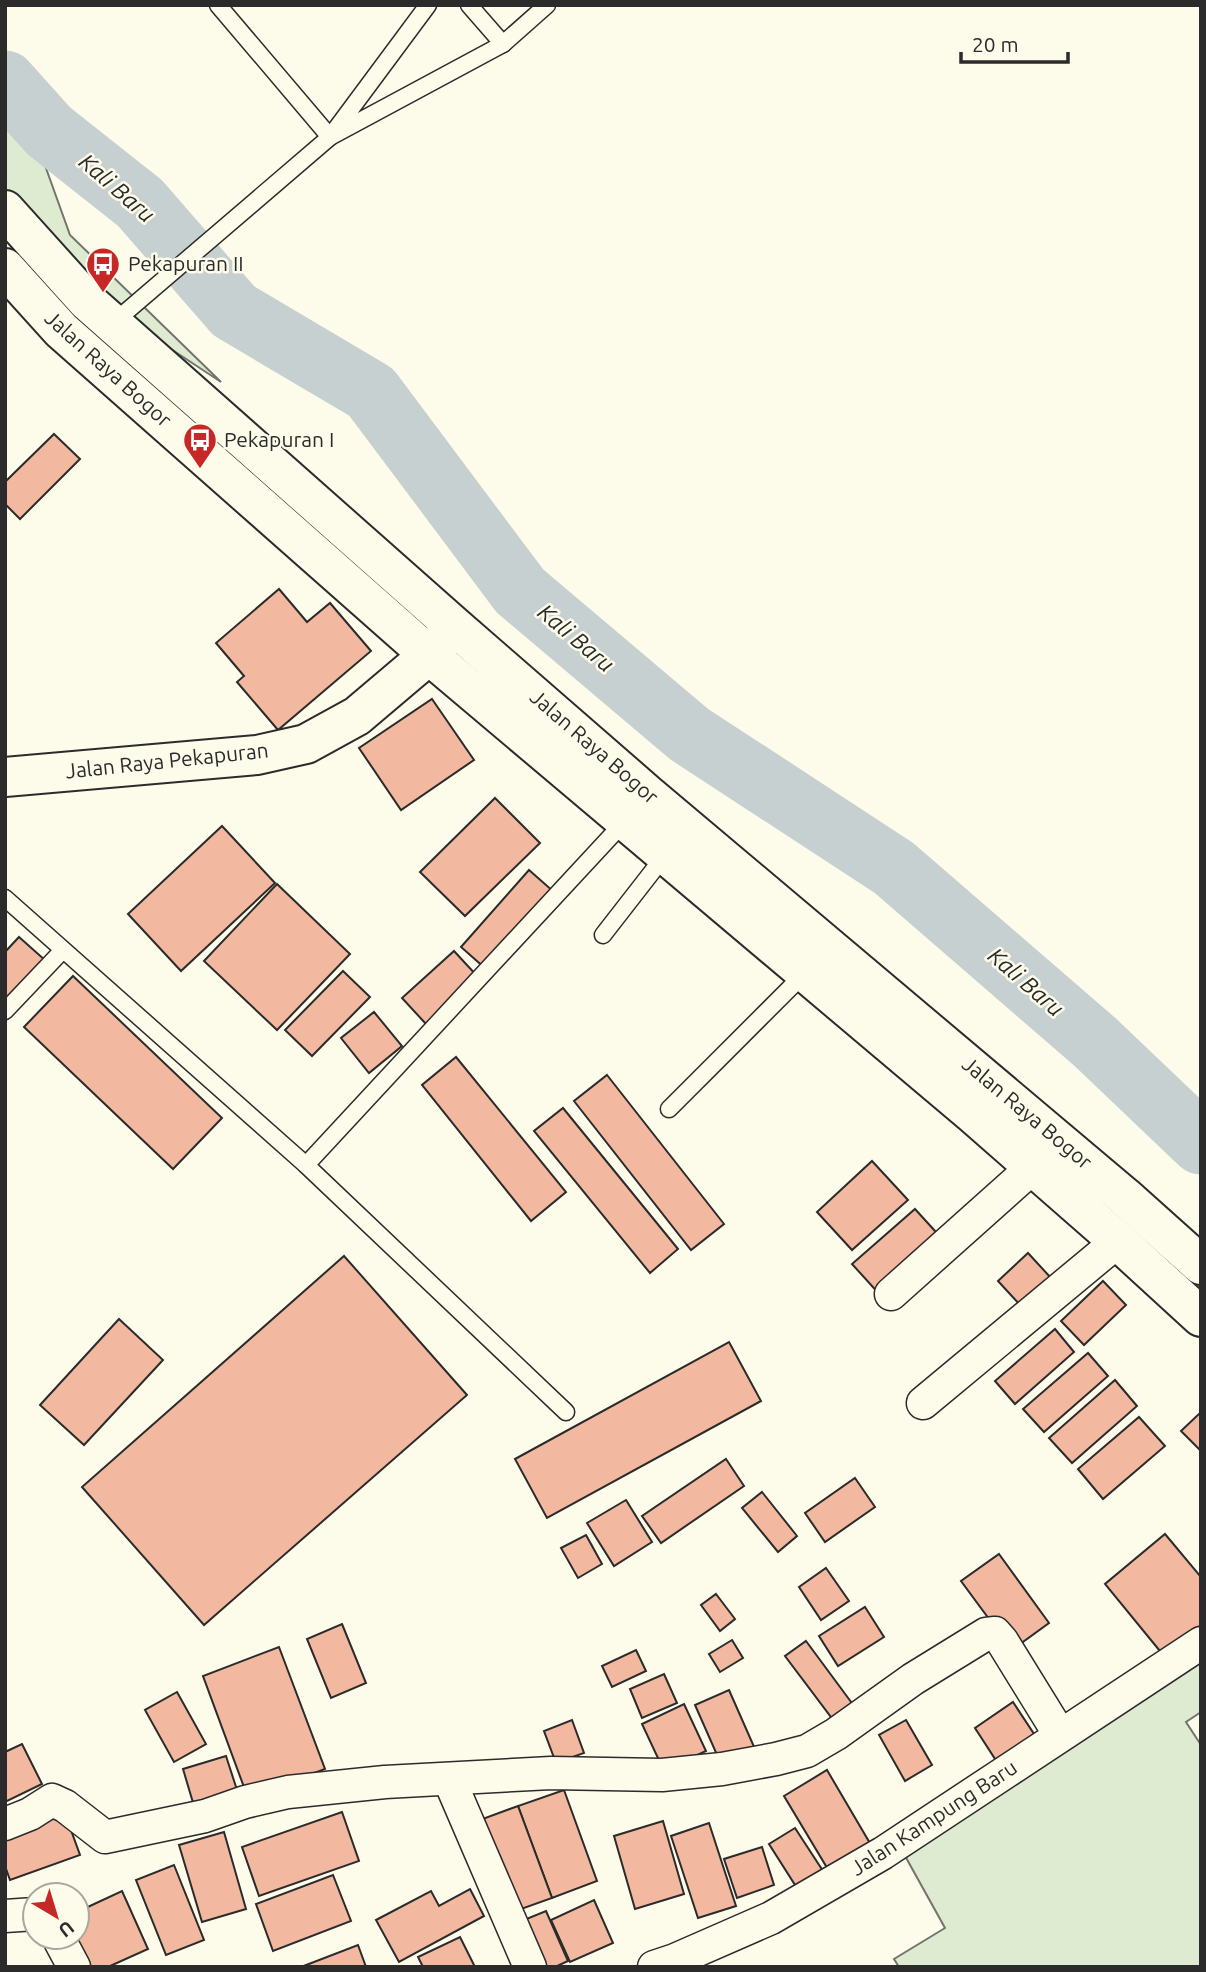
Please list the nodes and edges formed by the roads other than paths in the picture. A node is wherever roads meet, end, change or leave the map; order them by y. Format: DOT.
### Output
graph roads {
  1 [pos="218,5"];
  2 [pos="428,5"];
  3 [pos="469,5"];
  4 [pos="547,5"];
  5 [pos="503,44"];
  6 [pos="330,137"];
  7 [pos="5,211"];
  8 [pos="5,268"];
  9 [pos="91,314"];
  10 [pos="454,626"];
  11 [pos="429,654"];
  12 [pos="5,777"];
  13 [pos="636,807"];
  14 [pos="666,854"];
  15 [pos="5,898"];
  16 [pos="603,935"];
  17 [pos="63,950"];
  18 [pos="805,973"];
  19 [pos="5,1012"];
  20 [pos="669,1109"];
  21 [pos="306,1165"];
  22 [pos="1033,1167"];
  23 [pos="1118,1241"];
  24 [pos="1201,1265"];
  25 [pos="891,1294"];
  26 [pos="1201,1317"];
  27 [pos="923,1403"];
  28 [pos="566,1412"];
  29 [pos="1201,1643"];
  30 [pos="1060,1735"];
  31 [pos="449,1779"];
  32 [pos="5,1824"];
  33 [pos="65,1951"];
  34 [pos="74,1967"];
  35 [pos="530,1967"];
  36 [pos="654,1967"];
  1 -- 6 [label="lane"];
  2 -- 6 [label="lane"];
  3 -- 5 [label="lane"];
  4 -- 5 [label="lane"];
  5 -- 6 [label="lane"];
  6 -- 9 [label="lane"];
  7 -- 9 [label="main road, Jalan Raya Bogor"];
  8 -- 9 [label="main road, Jalan Raya Bogor"];
  9 -- 10 [label="main road, Jalan Raya Bogor"];
  9 -- 11 [label="main road, Jalan Raya Bogor"];
  10 -- 11 [label="main road, Jalan Raya Pekapuran"];
  10 -- 13 [label="main road, Jalan Raya Bogor"];
  11 -- 12 [label="main road, Jalan Raya Pekapuran"];
  11 -- 13 [label="main road, Jalan Raya Bogor"];
  13 -- 14 [label="main road, Jalan Raya Bogor"];
  13 -- 21 [label="lane"];
  13 -- 24 [label="main road, Jalan Raya Bogor"];
  14 -- 16 [label="lane"];
  14 -- 18 [label="main road, Jalan Raya Bogor"];
  15 -- 17 [label="lane"];
  17 -- 19 [label="lane"];
  17 -- 21 [label="lane"];
  18 -- 20 [label="lane"];
  18 -- 22 [label="main road, Jalan Raya Bogor"];
  21 -- 28 [label="lane"];
  22 -- 23 [label="main road, Jalan Raya Bogor"];
  22 -- 25 [label="street"];
  23 -- 26 [label="main road, Jalan Raya Bogor"];
  23 -- 27 [label="street"];
  29 -- 30 [label="street, Jalan Kampung Baru"];
  30 -- 31 [label="street"];
  30 -- 36 [label="street, Jalan Kampung Baru"];
  31 -- 32 [label="street"];
  31 -- 35 [label="street"];
  33 -- 34 [label="street"];
}
